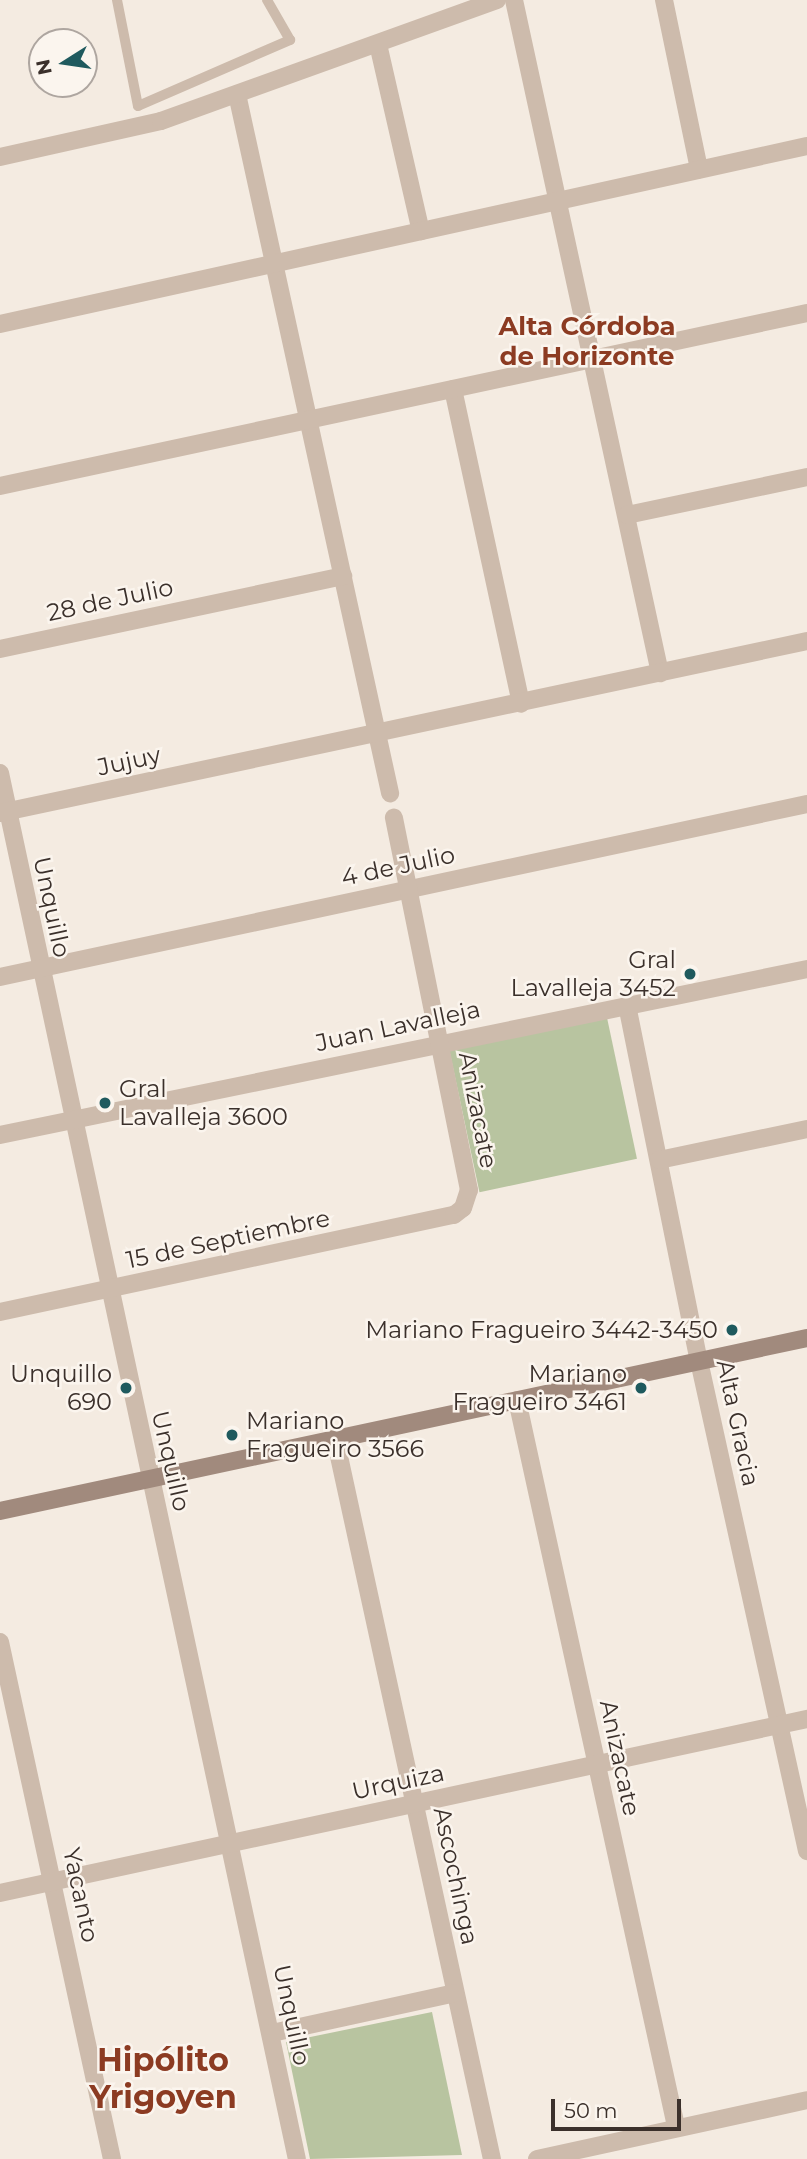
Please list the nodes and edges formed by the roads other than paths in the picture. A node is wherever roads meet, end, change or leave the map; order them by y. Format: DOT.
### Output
graph roads {
  1 [pos="117,0"];
  2 [pos="267,0"];
  3 [pos="497,0"];
  4 [pos="514,0"];
  5 [pos="664,0"];
  6 [pos="378,44"];
  7 [pos="237,94"];
  8 [pos="807,146"];
  9 [pos="0,157"];
  10 [pos="699,169"];
  11 [pos="560,199"];
  12 [pos="421,230"];
  13 [pos="274,263"];
  14 [pos="807,313"];
  15 [pos="0,324"];
  16 [pos="594,360"];
  17 [pos="453,390"];
  18 [pos="309,421"];
  19 [pos="807,477"];
  20 [pos="0,486"];
  21 [pos="627,515"];
  22 [pos="343,576"];
  23 [pos="807,641"];
  24 [pos="0,649"];
  25 [pos="660,673"];
  26 [pos="521,704"];
  27 [pos="377,734"];
  28 [pos="0,773"];
  29 [pos="390,793"];
  30 [pos="807,804"];
  31 [pos="4,812"];
  32 [pos="394,817"];
  33 [pos="408,888"];
  34 [pos="40,969"];
  35 [pos="807,969"];
  36 [pos="0,977"];
  37 [pos="627,1005"];
  38 [pos="440,1042"];
  39 [pos="73,1119"];
  40 [pos="807,1129"];
  41 [pos="0,1135"];
  42 [pos="659,1160"];
  43 [pos="463,1208"];
  44 [pos="107,1290"];
  45 [pos="0,1312"];
  46 [pos="807,1338"];
  47 [pos="699,1361"];
  48 [pos="517,1400"];
  49 [pos="335,1438"];
  50 [pos="150,1477"];
  51 [pos="0,1511"];
  52 [pos="0,1642"];
  53 [pos="807,1719"];
  54 [pos="780,1725"];
  55 [pos="596,1764"];
  56 [pos="415,1803"];
  57 [pos="229,1843"];
  58 [pos="807,1851"];
  59 [pos="54,1882"];
  60 [pos="0,1893"];
  61 [pos="455,1993"];
  62 [pos="272,2033"];
  63 [pos="807,2100"];
  64 [pos="676,2126"];
  65 [pos="112,2159"];
  66 [pos="297,2159"];
  67 [pos="492,2159"];
  68 [pos="537,2159"];
  1 -- 2 [label="lane"];
  3 -- 6 [label="street"];
  4 -- 11 [label="street"];
  5 -- 10 [label="street"];
  6 -- 7 [label="street"];
  6 -- 12 [label="street"];
  7 -- 9 [label="street"];
  7 -- 13 [label="street"];
  8 -- 10 [label="street"];
  10 -- 11 [label="street"];
  11 -- 12 [label="street"];
  11 -- 16 [label="street"];
  12 -- 13 [label="street"];
  13 -- 15 [label="street"];
  13 -- 18 [label="street"];
  14 -- 16 [label="street"];
  16 -- 17 [label="street"];
  16 -- 21 [label="street"];
  17 -- 18 [label="street"];
  17 -- 26 [label="street"];
  18 -- 20 [label="street"];
  18 -- 22 [label="street"];
  19 -- 21 [label="street"];
  21 -- 25 [label="street"];
  22 -- 24 [label="street, 28 de Julio"];
  22 -- 27 [label="street"];
  23 -- 25 [label="street, Jujuy"];
  25 -- 26 [label="street, Jujuy"];
  26 -- 27 [label="street, Jujuy"];
  27 -- 29 [label="street"];
  27 -- 31 [label="street, Jujuy"];
  28 -- 31 [label="street, Unquillo"];
  30 -- 33 [label="street, 4 de Julio"];
  31 -- 34 [label="street, Unquillo"];
  32 -- 33 [label="street, Anizacate"];
  33 -- 34 [label="street, 4 de Julio"];
  33 -- 38 [label="street, Anizacate"];
  34 -- 36 [label="street, 4 de Julio"];
  34 -- 39 [label="street, Unquillo"];
  35 -- 37 [label="street, Juan Lavalleja"];
  37 -- 38 [label="street, Juan Lavalleja"];
  37 -- 42 [label="street, Alta Gracia"];
  38 -- 39 [label="street, Juan Lavalleja"];
  38 -- 43 [label="street, Anizacate"];
  39 -- 41 [label="street, Juan Lavalleja"];
  39 -- 44 [label="street, Unquillo"];
  40 -- 42 [label="street"];
  42 -- 47 [label="street, Alta Gracia"];
  43 -- 44 [label="street, 15 de Septiembre"];
  44 -- 45 [label="street, 15 de Septiembre"];
  44 -- 50 [label="street, Unquillo"];
  46 -- 47 [label="main road"];
  47 -- 48 [label="main road"];
  47 -- 54 [label="street, Alta Gracia"];
  48 -- 49 [label="main road"];
  48 -- 55 [label="street, Anizacate"];
  49 -- 50 [label="main road"];
  49 -- 56 [label="street, Ascochinga"];
  50 -- 51 [label="main road"];
  50 -- 57 [label="street, Unquillo"];
  52 -- 59 [label="street, Yacanto"];
  53 -- 54 [label="street, Urquiza"];
  54 -- 55 [label="street, Urquiza"];
  54 -- 58 [label="street, Alta Gracia"];
  55 -- 56 [label="street, Urquiza"];
  55 -- 64 [label="street, Anizacate"];
  56 -- 57 [label="street, Urquiza"];
  56 -- 61 [label="street, Ascochinga"];
  57 -- 59 [label="street, Urquiza"];
  57 -- 62 [label="street, Unquillo"];
  59 -- 60 [label="street, Urquiza"];
  59 -- 65 [label="street, Yacanto"];
  61 -- 62 [label="street"];
  61 -- 67 [label="street, Ascochinga"];
  62 -- 66 [label="street, Unquillo"];
  63 -- 64 [label="street"];
  64 -- 68 [label="street"];
}
